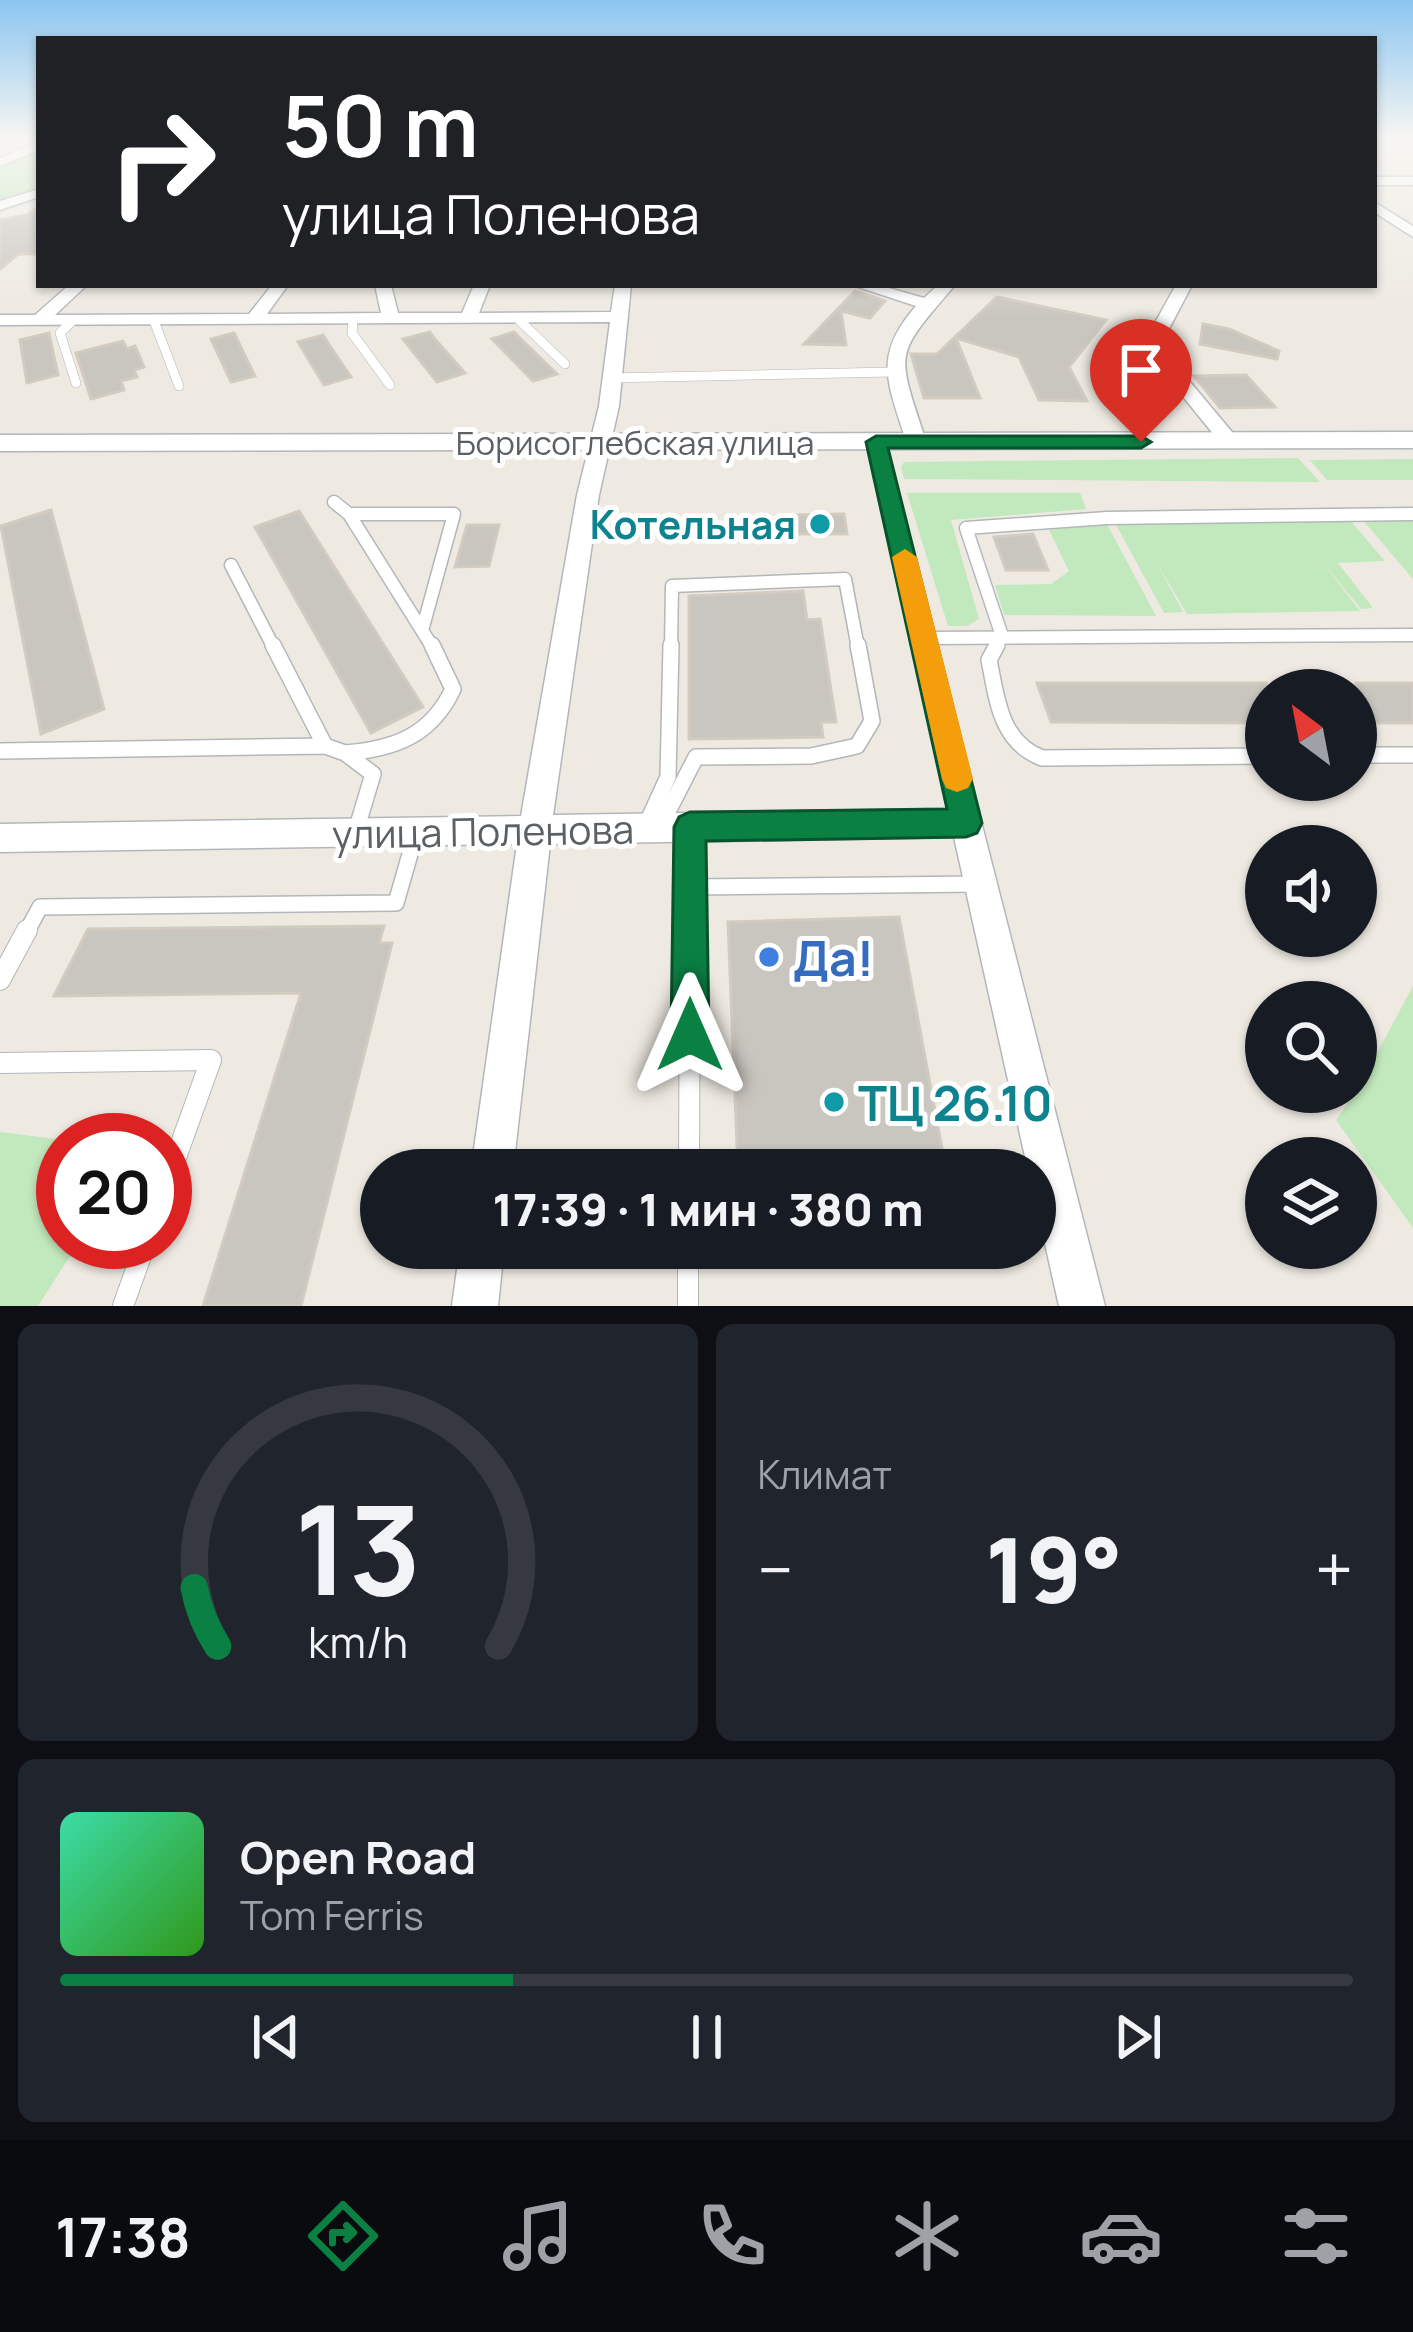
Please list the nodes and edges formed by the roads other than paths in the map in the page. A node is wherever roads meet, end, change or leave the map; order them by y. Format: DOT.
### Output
graph roads {
  1 [pos="1377,208"];
  2 [pos="1413,233"];
  3 [pos="76,288"];
  4 [pos="278,288"];
  5 [pos="384,288"];
  6 [pos="481,288"];
  7 [pos="622,288"];
  8 [pos="871,288"];
  9 [pos="944,288"];
  10 [pos="1182,288"];
  11 [pos="927,304"];
  12 [pos="617,317"];
  13 [pos="468,319"];
  14 [pos="0,320"];
  15 [pos="39,320"];
  16 [pos="73,320"];
  17 [pos="519,320"];
  18 [pos="154,321"];
  19 [pos="252,321"];
  20 [pos="353,321"];
  21 [pos="391,321"];
  22 [pos="565,364"];
  23 [pos="892,372"];
  24 [pos="610,378"];
  25 [pos="76,383"];
  26 [pos="390,385"];
  27 [pos="179,386"];
  28 [pos="1413,440"];
  29 [pos="916,441"];
  30 [pos="599,442"];
  31 [pos="876,442"];
  32 [pos="1230,442"];
  33 [pos="0,443"];
  34 [pos="334,502"];
  35 [pos="349,514"];
  36 [pos="1413,514"];
  37 [pos="231,565"];
  38 [pos="423,627"];
  39 [pos="1413,635"];
  40 [pos="1003,636"];
  41 [pos="922,638"];
  42 [pos="325,746"];
  43 [pos="0,751"];
  44 [pos="346,753"];
  45 [pos="1377,755"];
  46 [pos="1413,755"];
  47 [pos="1245,756"];
  48 [pos="966,823"];
  49 [pos="665,827"];
  50 [pos="535,830"];
  51 [pos="416,833"];
  52 [pos="355,834"];
  53 [pos="0,838"];
  54 [pos="981,884"];
  55 [pos="691,887"];
  56 [pos="0,980"];
  57 [pos="0,1063"];
  58 [pos="192,1113"];
  59 [pos="495,1149"];
  60 [pos="689,1149"];
  61 [pos="136,1269"];
  62 [pos="479,1269"];
  63 [pos="688,1269"];
  64 [pos="123,1306"];
  65 [pos="475,1306"];
  66 [pos="688,1306"];
  67 [pos="1082,1306"];
  1 -- 2 [label="street"];
  3 -- 15 [label="street"];
  4 -- 19 [label="street"];
  5 -- 21 [label="street"];
  6 -- 13 [label="street"];
  7 -- 12 [label="street"];
  8 -- 11 [label="street"];
  9 -- 11 [label="street"];
  10 -- 32 [label="street"];
  11 -- 23 [label="street"];
  12 -- 17 [label="street"];
  12 -- 24 [label="street"];
  13 -- 17 [label="street"];
  13 -- 21 [label="street"];
  14 -- 15 [label="street"];
  15 -- 16 [label="street"];
  16 -- 18 [label="street"];
  16 -- 25 [label="lane"];
  17 -- 22 [label="lane"];
  18 -- 19 [label="street"];
  18 -- 27 [label="lane"];
  19 -- 20 [label="street"];
  20 -- 21 [label="street"];
  20 -- 26 [label="lane"];
  23 -- 24 [label="lane"];
  23 -- 29 [label="street"];
  24 -- 30 [label="street"];
  28 -- 32 [label="street, Борисоглебская улица"];
  29 -- 31 [label="street, Борисоглебская улица"];
  29 -- 32 [label="street, Борисоглебская улица"];
  30 -- 31 [label="street, Борисоглебская улица"];
  30 -- 33 [label="street, Борисоглебская улица"];
  30 -- 50 [label="street"];
  31 -- 41 [label="street"];
  34 -- 35 [label="lane"];
  35 -- 38 [label="lane"];
  35 -- 38 [label="lane"];
  36 -- 40 [label="lane"];
  37 -- 42 [label="lane"];
  38 -- 44 [label="lane"];
  39 -- 40 [label="lane"];
  40 -- 41 [label="lane"];
  40 -- 47 [label="lane"];
  41 -- 48 [label="street"];
  42 -- 43 [label="lane"];
  42 -- 44 [label="lane"];
  44 -- 52 [label="lane"];
  45 -- 46 [label="lane"];
  48 -- 49 [label="street, улица Поленова"];
  48 -- 54 [label="street"];
  49 -- 49 [label="lane"];
  49 -- 50 [label="street, улица Поленова"];
  49 -- 55 [label="lane"];
  50 -- 51 [label="street, улица Поленова"];
  50 -- 59 [label="street"];
  51 -- 52 [label="street, улица Поленова"];
  51 -- 56 [label="lane"];
  52 -- 53 [label="street, улица Поленова"];
  54 -- 55 [label="lane"];
  54 -- 67 [label="street"];
  55 -- 60 [label="lane"];
  57 -- 58 [label="lane"];
  61 -- 64 [label="lane"];
  62 -- 65 [label="street"];
  63 -- 66 [label="lane"];
}
